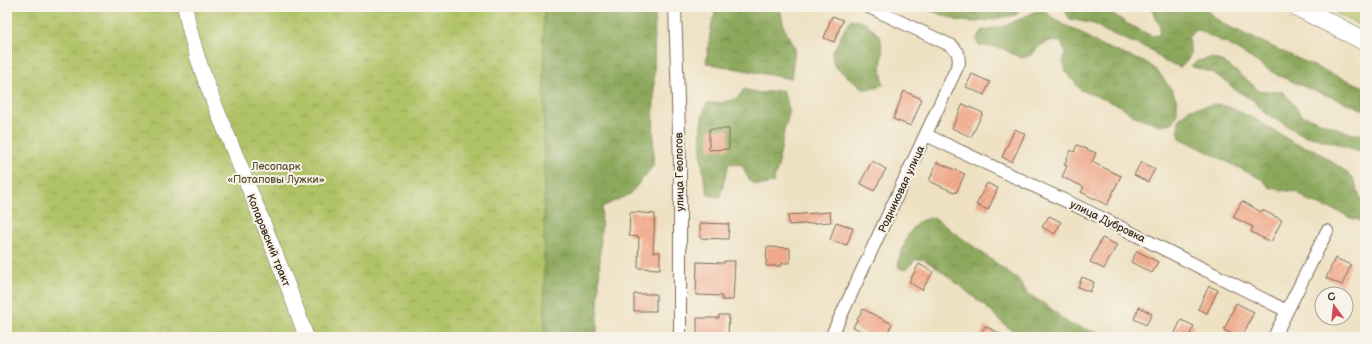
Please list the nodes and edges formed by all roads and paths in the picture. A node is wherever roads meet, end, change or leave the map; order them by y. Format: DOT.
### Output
graph roads {
  1 [pos="185,7"];
  2 [pos="675,7"];
  3 [pos="869,7"];
  4 [pos="1298,7"];
  5 [pos="1365,41"];
  6 [pos="926,135"];
  7 [pos="1327,230"];
  8 [pos="1287,311"];
  9 [pos="306,337"];
  10 [pos="680,337"];
  11 [pos="831,337"];
  12 [pos="1274,337"];
  1 -- 9 [label="street, Коларовский тракт"];
  2 -- 10 [label="street, улица Геологов"];
  3 -- 6 [label="street, Родниковая улица"];
  4 -- 5 [label="main road"];
  6 -- 8 [label="street, улица Дубровка"];
  6 -- 11 [label="street, Родниковая улица"];
  7 -- 8 [label="street"];
  8 -- 12 [label="street"];
}
